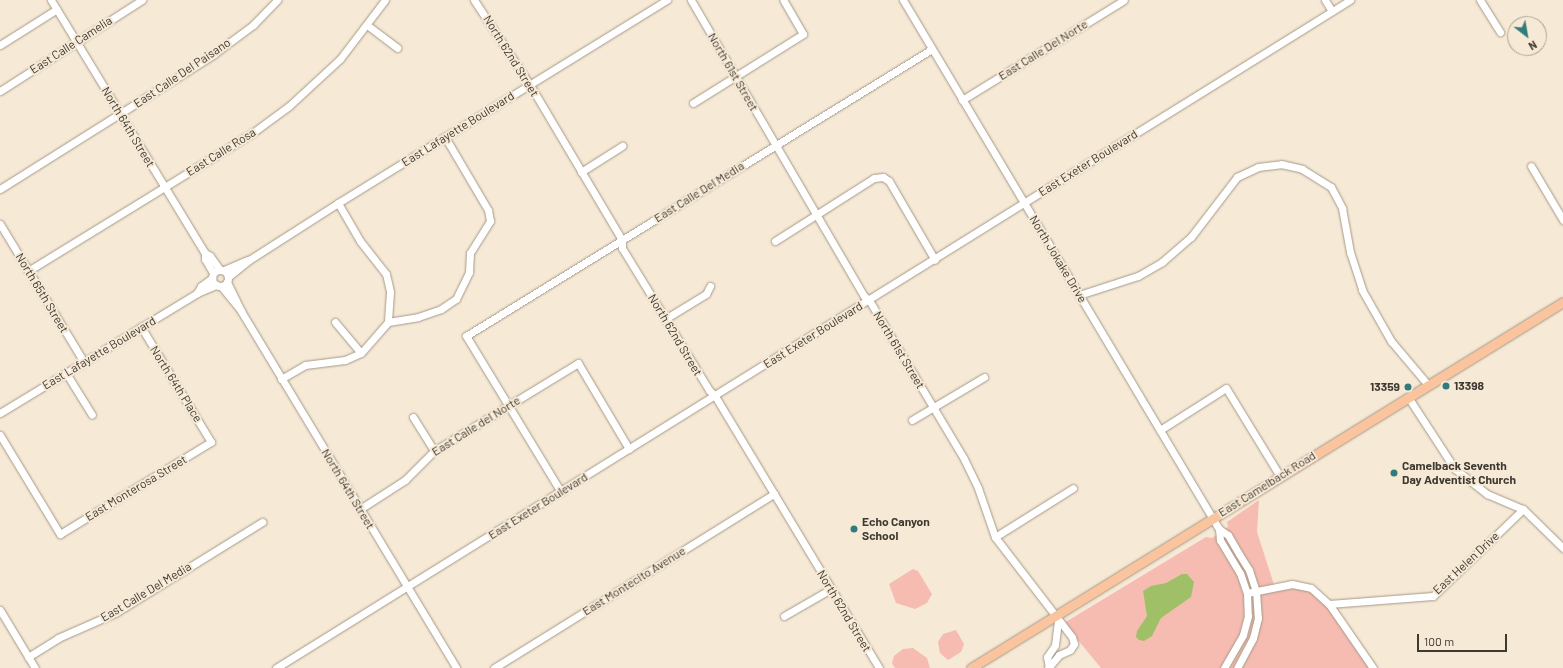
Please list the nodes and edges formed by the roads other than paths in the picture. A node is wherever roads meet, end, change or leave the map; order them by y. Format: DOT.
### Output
graph roads {
  1 [pos="51,0"];
  2 [pos="142,0"];
  3 [pos="277,0"];
  4 [pos="385,0"];
  5 [pos="474,0"];
  6 [pos="667,0"];
  7 [pos="691,0"];
  8 [pos="783,0"];
  9 [pos="903,0"];
  10 [pos="1124,0"];
  11 [pos="1325,0"];
  12 [pos="1350,0"];
  13 [pos="1480,0"];
  14 [pos="57,9"];
  15 [pos="1332,11"];
  16 [pos="367,25"];
  17 [pos="1500,32"];
  18 [pos="76,42"];
  19 [pos="0,45"];
  20 [pos="397,48"];
  21 [pos="932,49"];
  22 [pos="736,76"];
  23 [pos="530,85"];
  24 [pos="0,91"];
  25 [pos="962,100"];
  26 [pos="693,102"];
  27 [pos="120,114"];
  28 [pos="445,137"];
  29 [pos="776,145"];
  30 [pos="622,146"];
  31 [pos="1531,166"];
  32 [pos="582,172"];
  33 [pos="165,188"];
  34 [pos="0,189"];
  35 [pos="338,203"];
  36 [pos="1024,203"];
  37 [pos="816,215"];
  38 [pos="1563,218"];
  39 [pos="0,224"];
  40 [pos="622,240"];
  41 [pos="775,241"];
  42 [pos="205,253"];
  43 [pos="249,260"];
  44 [pos="935,260"];
  45 [pos="222,270"];
  46 [pos="28,271"];
  47 [pos="212,276"];
  48 [pos="223,283"];
  49 [pos="710,286"];
  50 [pos="197,293"];
  51 [pos="1079,295"];
  52 [pos="869,300"];
  53 [pos="1563,302"];
  54 [pos="665,319"];
  55 [pos="335,322"];
  56 [pos="388,322"];
  57 [pos="140,327"];
  58 [pos="361,353"];
  59 [pos="84,362"];
  60 [pos="66,373"];
  61 [pos="984,377"];
  62 [pos="281,379"];
  63 [pos="1428,385"];
  64 [pos="715,396"];
  65 [pos="1408,397"];
  66 [pos="509,406"];
  67 [pos="934,407"];
  68 [pos="1,410"];
  69 [pos="92,415"];
  70 [pos="413,417"];
  71 [pos="912,420"];
  72 [pos="1160,430"];
  73 [pos="0,435"];
  74 [pos="211,442"];
  75 [pos="629,449"];
  76 [pos="434,451"];
  77 [pos="1280,476"];
  78 [pos="1073,488"];
  79 [pos="561,492"];
  80 [pos="774,494"];
  81 [pos="360,509"];
  82 [pos="1523,509"];
  83 [pos="1212,518"];
  84 [pos="262,522"];
  85 [pos="1219,529"];
  86 [pos="995,536"];
  87 [pos="1563,548"];
  88 [pos="406,587"];
  89 [pos="831,589"];
  90 [pos="1256,591"];
  91 [pos="1247,593"];
  92 [pos="1329,604"];
  93 [pos="0,610"];
  94 [pos="784,616"];
  95 [pos="1057,619"];
  96 [pos="1055,645"];
  97 [pos="1064,653"];
  98 [pos="28,657"];
  99 [pos="35,668"];
  100 [pos="276,668"];
  101 [pos="456,668"];
  102 [pos="494,668"];
  103 [pos="879,668"];
  104 [pos="971,668"];
  105 [pos="1049,668"];
  106 [pos="1224,668"];
  107 [pos="1238,668"];
  108 [pos="1373,668"];
  1 -- 14 [label="street, North 64th Street"];
  2 -- 18 [label="street, East Calle Camelia"];
  3 -- 27 [label="street, East Calle Del Paisano"];
  4 -- 16 [label="street, East Calle Rosa"];
  5 -- 23 [label="street, North 62nd Street"];
  6 -- 23 [label="street, East Lafayette Boulevard"];
  7 -- 22 [label="street, North 61st Street"];
  8 -- 22 [label="street"];
  9 -- 21 [label="street, North Jokake Drive"];
  10 -- 25 [label="street, East Calle Del Norte"];
  11 -- 15 [label="street"];
  12 -- 15 [label="street, East Exeter Boulevard"];
  13 -- 17 [label="street"];
  14 -- 18 [label="street, North 64th Street"];
  14 -- 19 [label="street"];
  15 -- 36 [label="street, East Exeter Boulevard"];
  16 -- 20 [label="street"];
  16 -- 33 [label="street, East Calle Rosa"];
  18 -- 24 [label="street, East Calle Camelia"];
  18 -- 27 [label="street, North 64th Street"];
  21 -- 25 [label="street, North Jokake Drive"];
  21 -- 29 [label="street, East Calle Del Media"];
  22 -- 26 [label="street"];
  22 -- 29 [label="street, North 61st Street"];
  23 -- 28 [label="street, East Lafayette Boulevard"];
  23 -- 32 [label="street, North 62nd Street"];
  25 -- 36 [label="street, North Jokake Drive"];
  27 -- 33 [label="street, North 64th Street"];
  27 -- 34 [label="street, East Calle Del Paisano"];
  28 -- 35 [label="street, East Lafayette Boulevard"];
  28 -- 56 [label="street"];
  29 -- 37 [label="street, North 61st Street"];
  29 -- 40 [label="street, East Calle Del Media"];
  30 -- 32 [label="street"];
  31 -- 38 [label="street"];
  32 -- 40 [label="street, North 62nd Street"];
  33 -- 42 [label="street, North 64th Street"];
  33 -- 46 [label="street, East Calle Rosa"];
  35 -- 43 [label="street, East Lafayette Boulevard"];
  35 -- 56 [label="street"];
  36 -- 44 [label="street, East Exeter Boulevard"];
  36 -- 51 [label="street, North Jokake Drive"];
  37 -- 41 [label="street"];
  37 -- 44 [label="street"];
  37 -- 52 [label="street, North 61st Street"];
  39 -- 46 [label="street, North 65th Street"];
  40 -- 54 [label="street, North 62nd Street"];
  40 -- 66 [label="street, East Calle Del Media"];
  42 -- 45 [label="street, North 64th Street"];
  42 -- 47 [label="street, North 64th Street"];
  43 -- 45 [label="street, East Lafayette Boulevard"];
  43 -- 48 [label="street, East Lafayette Boulevard"];
  44 -- 52 [label="street, East Exeter Boulevard"];
  45 -- 47 [label="street, East Lafayette Boulevard"];
  45 -- 48 [label="street, North 64th Street"];
  46 -- 59 [label="street, North 65th Street"];
  47 -- 48 [label="street, North 64th Street"];
  47 -- 50 [label="street, East Lafayette Boulevard"];
  48 -- 50 [label="street, East Lafayette Boulevard"];
  48 -- 62 [label="street, North 64th Street"];
  49 -- 54 [label="street"];
  50 -- 57 [label="street, East Lafayette Boulevard"];
  51 -- 63 [label="street"];
  51 -- 72 [label="street, North Jokake Drive"];
  52 -- 64 [label="street, East Exeter Boulevard"];
  52 -- 67 [label="street, North 61st Street"];
  53 -- 63 [label="main road, East Camelback Road"];
  54 -- 64 [label="street, North 62nd Street"];
  55 -- 58 [label="street"];
  56 -- 58 [label="street"];
  57 -- 59 [label="street, East Lafayette Boulevard"];
  57 -- 74 [label="street, North 64th Place"];
  58 -- 62 [label="street"];
  59 -- 60 [label="street, East Lafayette Boulevard"];
  60 -- 68 [label="street, East Lafayette Boulevard"];
  60 -- 69 [label="street"];
  61 -- 67 [label="street"];
  62 -- 81 [label="street, North 64th Street"];
  63 -- 65 [label="main road, East Camelback Road"];
  64 -- 75 [label="street, East Exeter Boulevard"];
  64 -- 80 [label="street, North 62nd Street"];
  65 -- 77 [label="main road, East Camelback Road"];
  65 -- 82 [label="street"];
  66 -- 75 [label="street, East Calle del Norte"];
  66 -- 76 [label="street, East Calle del Norte"];
  66 -- 79 [label="street"];
  67 -- 71 [label="street"];
  67 -- 86 [label="street, North 61st Street"];
  70 -- 76 [label="street"];
  72 -- 77 [label="street"];
  72 -- 83 [label="street, North Jokake Drive"];
  73 -- 74 [label="street, East Monterosa Street"];
  75 -- 79 [label="street, East Exeter Boulevard"];
  76 -- 81 [label="street, East Calle del Norte"];
  77 -- 83 [label="main road, East Camelback Road"];
  78 -- 86 [label="street"];
  79 -- 88 [label="street, East Exeter Boulevard"];
  80 -- 89 [label="street, North 62nd Street"];
  80 -- 102 [label="street, East Montecito Avenue"];
  81 -- 88 [label="street, North 64th Street"];
  82 -- 87 [label="street"];
  82 -- 92 [label="street, East Helen Drive"];
  83 -- 85 [label="street, North Jokake Drive"];
  83 -- 95 [label="main road, East Camelback Road"];
  84 -- 98 [label="street, East Calle Del Media"];
  85 -- 90 [label="street"];
  85 -- 91 [label="street"];
  86 -- 95 [label="street, North 61st Street"];
  88 -- 100 [label="street, East Exeter Boulevard"];
  88 -- 101 [label="street, North 64th Street"];
  89 -- 94 [label="street"];
  89 -- 103 [label="street, North 62nd Street"];
  90 -- 91 [label="street"];
  90 -- 92 [label="street"];
  90 -- 107 [label="street"];
  91 -- 106 [label="street"];
  92 -- 108 [label="street"];
  93 -- 98 [label="street"];
  95 -- 96 [label="street"];
  95 -- 97 [label="street, North 61st Street"];
  95 -- 104 [label="main road, East Camelback Road"];
  96 -- 97 [label="street"];
  96 -- 105 [label="street"];
  97 -- 105 [label="street"];
  98 -- 99 [label="street"];
}
